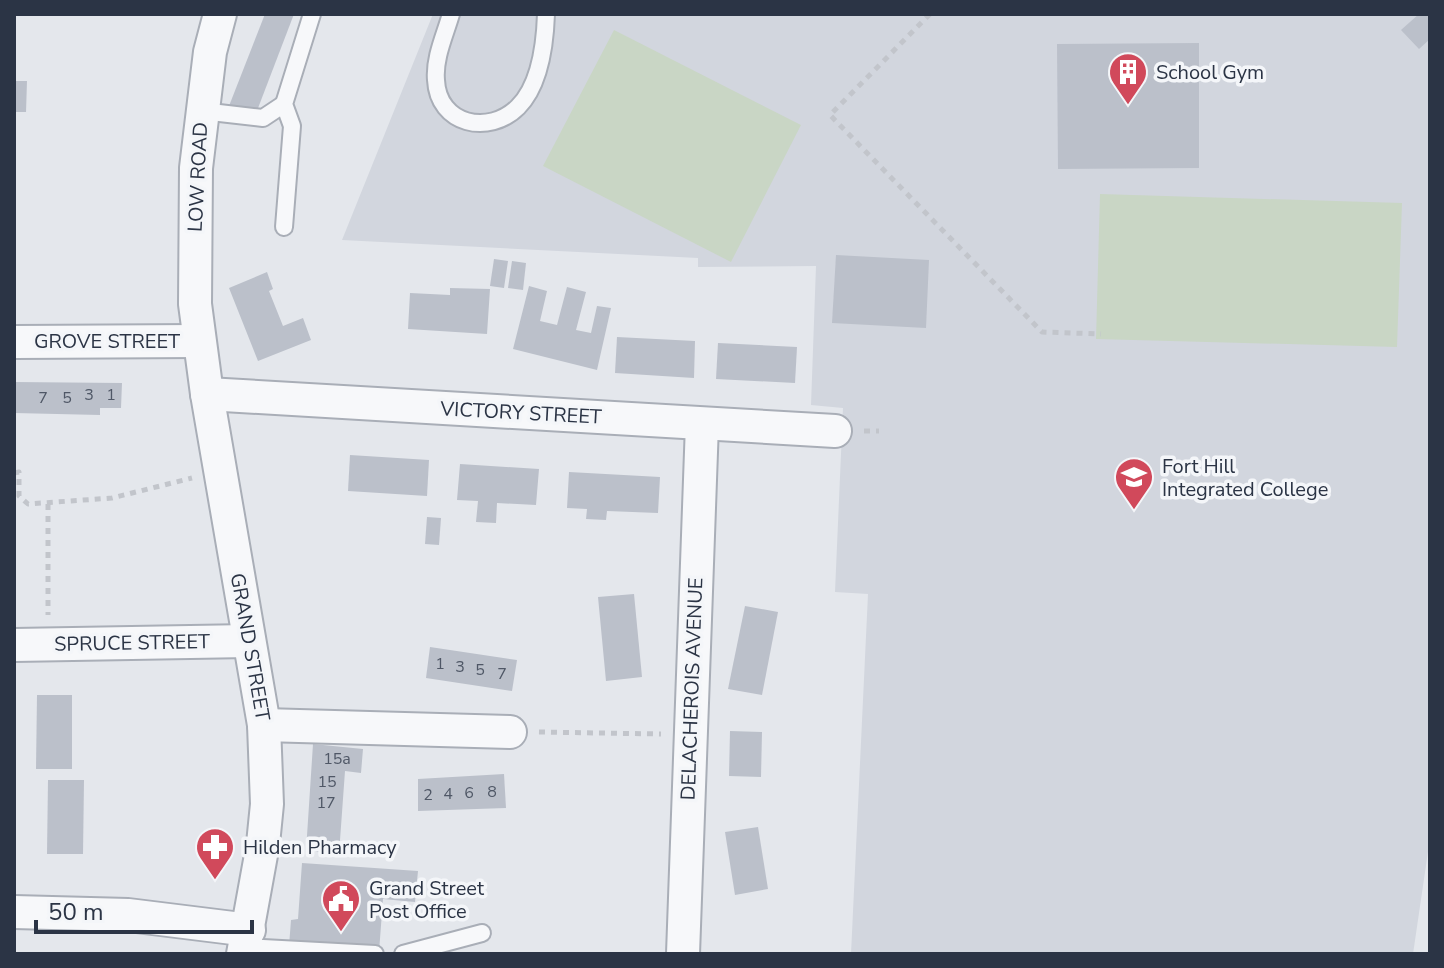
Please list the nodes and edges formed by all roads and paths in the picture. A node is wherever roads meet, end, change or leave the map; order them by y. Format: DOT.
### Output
graph roads {
  1 [pos="312,14"];
  2 [pos="451,14"];
  3 [pos="546,14"];
  4 [pos="930,14"];
  5 [pos="212,15"];
  6 [pos="284,104"];
  7 [pos="202,111"];
  8 [pos="284,227"];
  9 [pos="1101,334"];
  10 [pos="199,341"];
  11 [pos="14,342"];
  12 [pos="207,394"];
  13 [pos="702,424"];
  14 [pos="835,431"];
  15 [pos="220,471"];
  16 [pos="14,473"];
  17 [pos="48,504"];
  18 [pos="249,641"];
  19 [pos="14,645"];
  20 [pos="49,645"];
  21 [pos="264,725"];
  22 [pos="523,732"];
  23 [pos="690,734"];
  24 [pos="14,912"];
  25 [pos="482,933"];
  26 [pos="246,943"];
  27 [pos="375,954"];
  28 [pos="403,954"];
  29 [pos="683,954"];
  1 -- 6 [label="lane"];
  2 -- 3 [label="lane"];
  4 -- 9 [label="path"];
  5 -- 7 [label="street, LOW ROAD"];
  6 -- 7 [label="lane"];
  6 -- 8 [label="lane"];
  7 -- 10 [label="street, LOW ROAD"];
  10 -- 11 [label="street, GROVE STREET"];
  10 -- 12 [label="street, GRAND STREET"];
  12 -- 13 [label="street, VICTORY STREET"];
  12 -- 15 [label="street, GRAND STREET"];
  13 -- 14 [label="street, VICTORY STREET"];
  13 -- 23 [label="street, DELACHEROIS AVENUE"];
  15 -- 17 [label="path"];
  15 -- 18 [label="street, GRAND STREET"];
  16 -- 17 [label="path"];
  17 -- 20 [label="path"];
  18 -- 20 [label="street, SPRUCE STREET"];
  18 -- 21 [label="street, GRAND STREET"];
  19 -- 20 [label="street, SPRUCE STREET"];
  21 -- 22 [label="street"];
  21 -- 26 [label="street, GRAND STREET"];
  22 -- 23 [label="path"];
  23 -- 29 [label="street, DELACHEROIS AVENUE"];
  24 -- 26 [label="street"];
  25 -- 28 [label="lane"];
  26 -- 27 [label="lane"];
}
